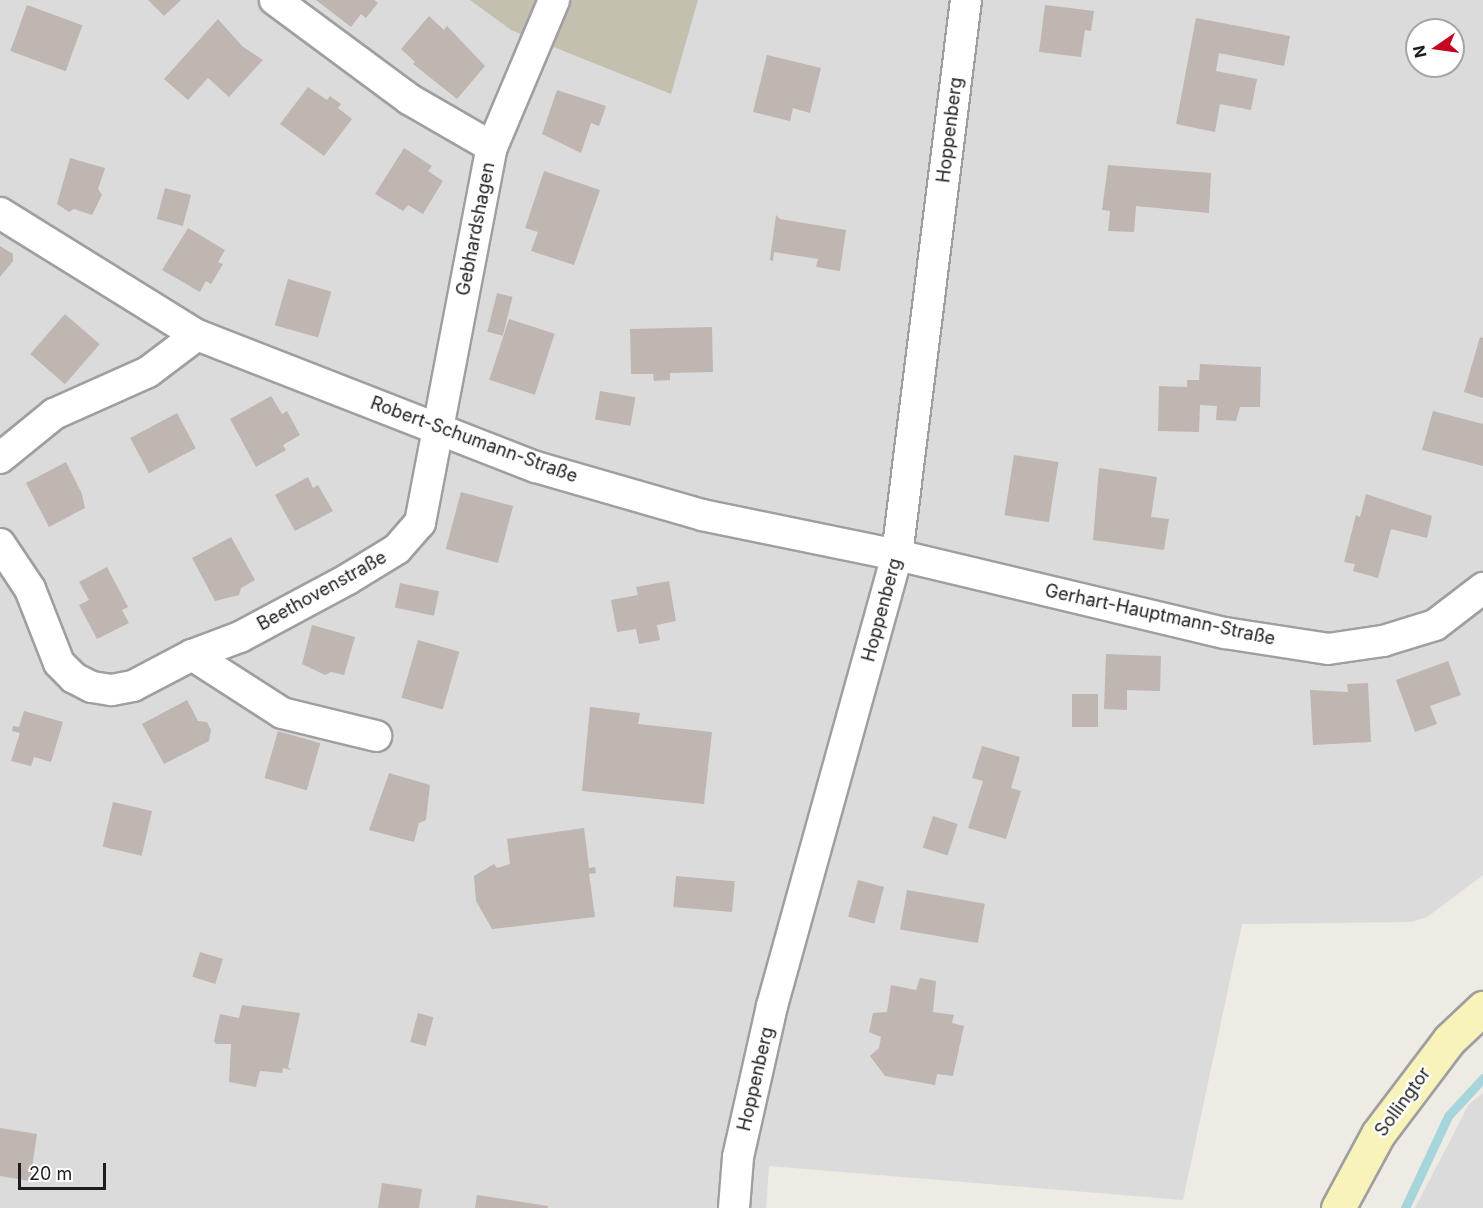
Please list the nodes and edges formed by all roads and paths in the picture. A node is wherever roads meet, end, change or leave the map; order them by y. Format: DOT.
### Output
graph roads {
  1 [pos="275,0"];
  2 [pos="554,0"];
  3 [pos="966,0"];
  4 [pos="492,147"];
  5 [pos="0,213"];
  6 [pos="197,335"];
  7 [pos="438,427"];
  8 [pos="0,458"];
  9 [pos="0,544"];
  10 [pos="897,555"];
  11 [pos="1483,588"];
  12 [pos="192,655"];
  13 [pos="376,736"];
  14 [pos="1483,1008"];
  15 [pos="734,1208"];
  16 [pos="1338,1208"];
  1 -- 4 [label="street, Gebhardshagen"];
  2 -- 4 [label="street"];
  3 -- 10 [label="street, Hoppenberg"];
  4 -- 7 [label="street, Gebhardshagen"];
  5 -- 6 [label="street, Robert-Schumann-Straße"];
  6 -- 7 [label="street, Robert-Schumann-Straße"];
  6 -- 8 [label="street"];
  7 -- 10 [label="street, Robert-Schumann-Straße"];
  7 -- 12 [label="street, Beethovenstraße"];
  9 -- 12 [label="street, Beethovenstraße"];
  10 -- 11 [label="street, Gerhart-Hauptmann-Straße"];
  10 -- 15 [label="street, Hoppenberg"];
  12 -- 13 [label="street"];
  14 -- 16 [label="main road, Sollingtor"];
}
